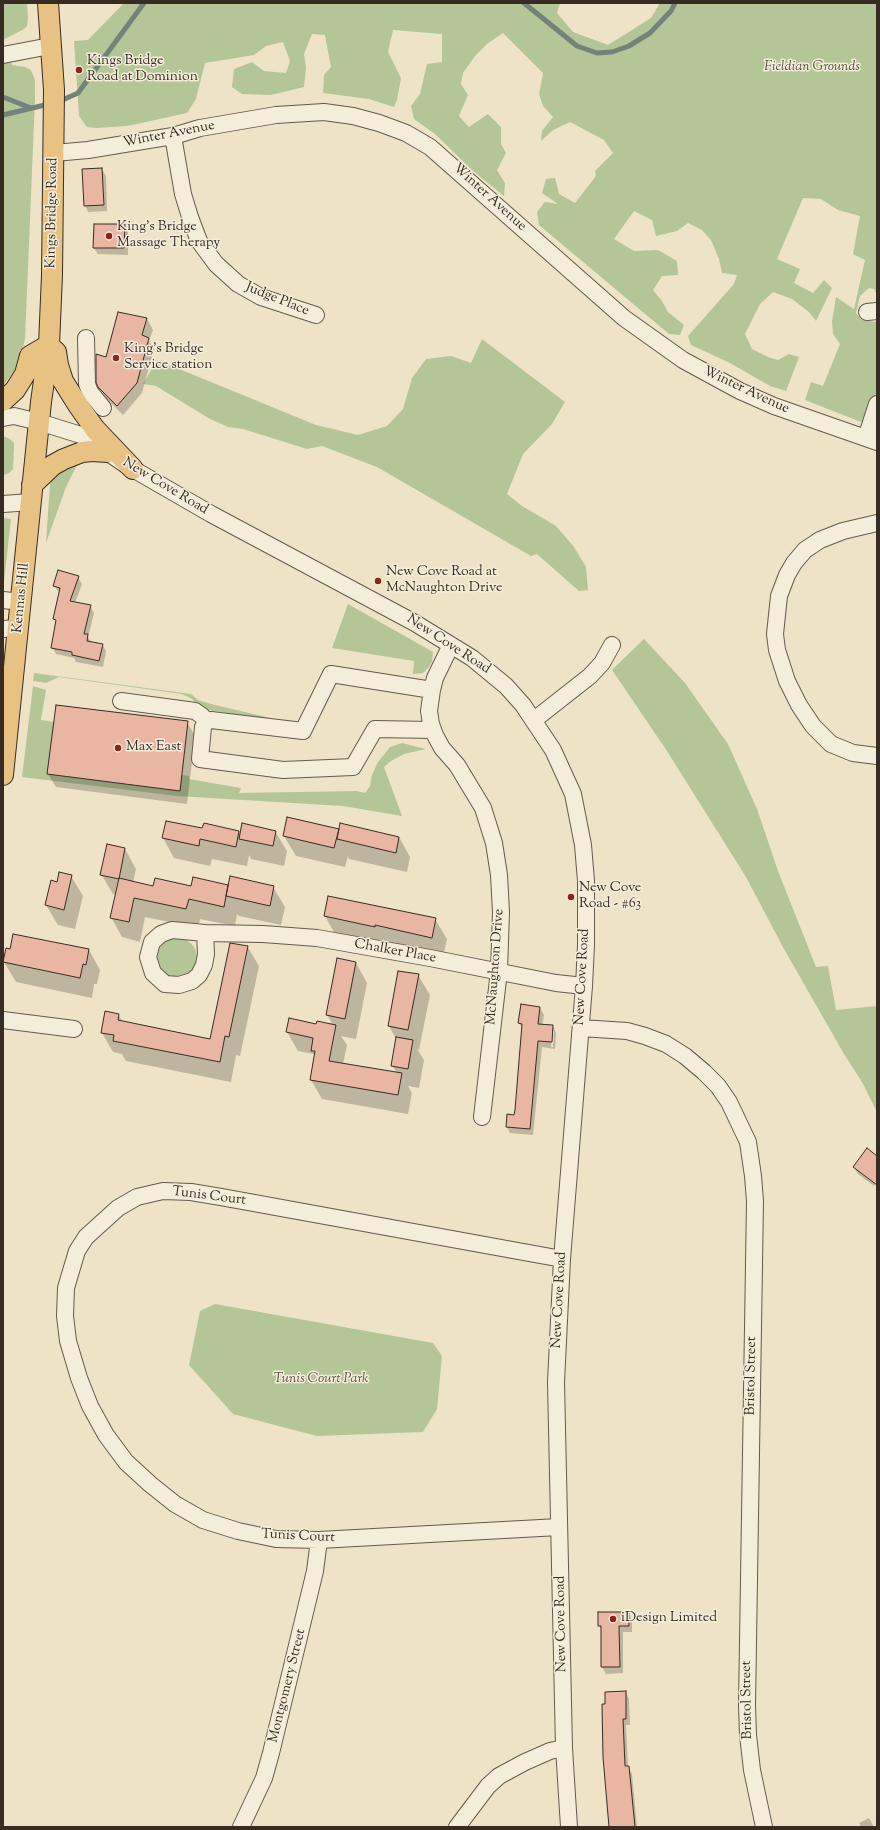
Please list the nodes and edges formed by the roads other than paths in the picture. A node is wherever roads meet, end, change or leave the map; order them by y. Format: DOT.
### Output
graph roads {
  1 [pos="48,3"];
  2 [pos="50,46"];
  3 [pos="3,55"];
  4 [pos="173,136"];
  5 [pos="54,154"];
  6 [pos="316,315"];
  7 [pos="86,338"];
  8 [pos="49,345"];
  9 [pos="3,400"];
  10 [pos="877,404"];
  11 [pos="101,410"];
  12 [pos="3,418"];
  13 [pos="39,422"];
  14 [pos="871,440"];
  15 [pos="108,452"];
  16 [pos="133,469"];
  17 [pos="31,494"];
  18 [pos="3,504"];
  19 [pos="877,523"];
  20 [pos="12,601"];
  21 [pos="10,635"];
  22 [pos="452,645"];
  23 [pos="612,645"];
  24 [pos="432,690"];
  25 [pos="121,701"];
  26 [pos="534,720"];
  27 [pos="206,722"];
  28 [pos="433,730"];
  29 [pos="877,756"];
  30 [pos="3,775"];
  31 [pos="205,933"];
  32 [pos="499,971"];
  33 [pos="584,986"];
  34 [pos="3,1020"];
  35 [pos="581,1028"];
  36 [pos="74,1029"];
  37 [pos="482,1117"];
  38 [pos="562,1258"];
  39 [pos="559,1527"];
  40 [pos="320,1540"];
  41 [pos="564,1748"];
  42 [pos="242,1827"];
  43 [pos="456,1827"];
  44 [pos="569,1827"];
  45 [pos="764,1827"];
  1 -- 2 [label="main road, Kings Bridge Road"];
  2 -- 3 [label="street"];
  2 -- 5 [label="main road, Kings Bridge Road"];
  4 -- 5 [label="street, Winter Avenue"];
  4 -- 6 [label="street, Judge Place"];
  4 -- 14 [label="street, Winter Avenue"];
  5 -- 8 [label="main road, Kings Bridge Road"];
  7 -- 11 [label="street"];
  8 -- 9 [label="main road"];
  8 -- 11 [label="main road"];
  8 -- 13 [label="main road, Kings Bridge Road"];
  10 -- 14 [label="street"];
  11 -- 16 [label="main road"];
  12 -- 13 [label="street, New Cove Road"];
  13 -- 15 [label="street, New Cove Road"];
  13 -- 17 [label="main road, Kennas Hill"];
  15 -- 16 [label="street, New Cove Road"];
  15 -- 17 [label="main road"];
  16 -- 22 [label="street, New Cove Road"];
  17 -- 18 [label="street"];
  17 -- 20 [label="main road, Kennas Hill"];
  19 -- 29 [label="street"];
  20 -- 21 [label="main road, Kennas Hill"];
  21 -- 30 [label="main road, Kennas Hill"];
  22 -- 24 [label="street, McNaughton Drive"];
  22 -- 26 [label="street, New Cove Road"];
  23 -- 26 [label="street"];
  24 -- 27 [label="street"];
  24 -- 28 [label="street, McNaughton Drive"];
  25 -- 27 [label="street"];
  26 -- 33 [label="street, New Cove Road"];
  27 -- 28 [label="street"];
  28 -- 32 [label="street, McNaughton Drive"];
  31 -- 32 [label="street, Chalker Place"];
  32 -- 33 [label="street, Chalker Place"];
  32 -- 37 [label="street, McNaughton Drive"];
  33 -- 35 [label="street, New Cove Road"];
  34 -- 36 [label="street"];
  35 -- 38 [label="street, New Cove Road"];
  35 -- 45 [label="street, Bristol Street"];
  38 -- 39 [label="street, New Cove Road"];
  38 -- 40 [label="street, Tunis Court"];
  39 -- 40 [label="street, Tunis Court"];
  39 -- 41 [label="street, New Cove Road"];
  40 -- 42 [label="street, Montgomery Street"];
  41 -- 43 [label="street"];
  41 -- 44 [label="street, New Cove Road"];
}
